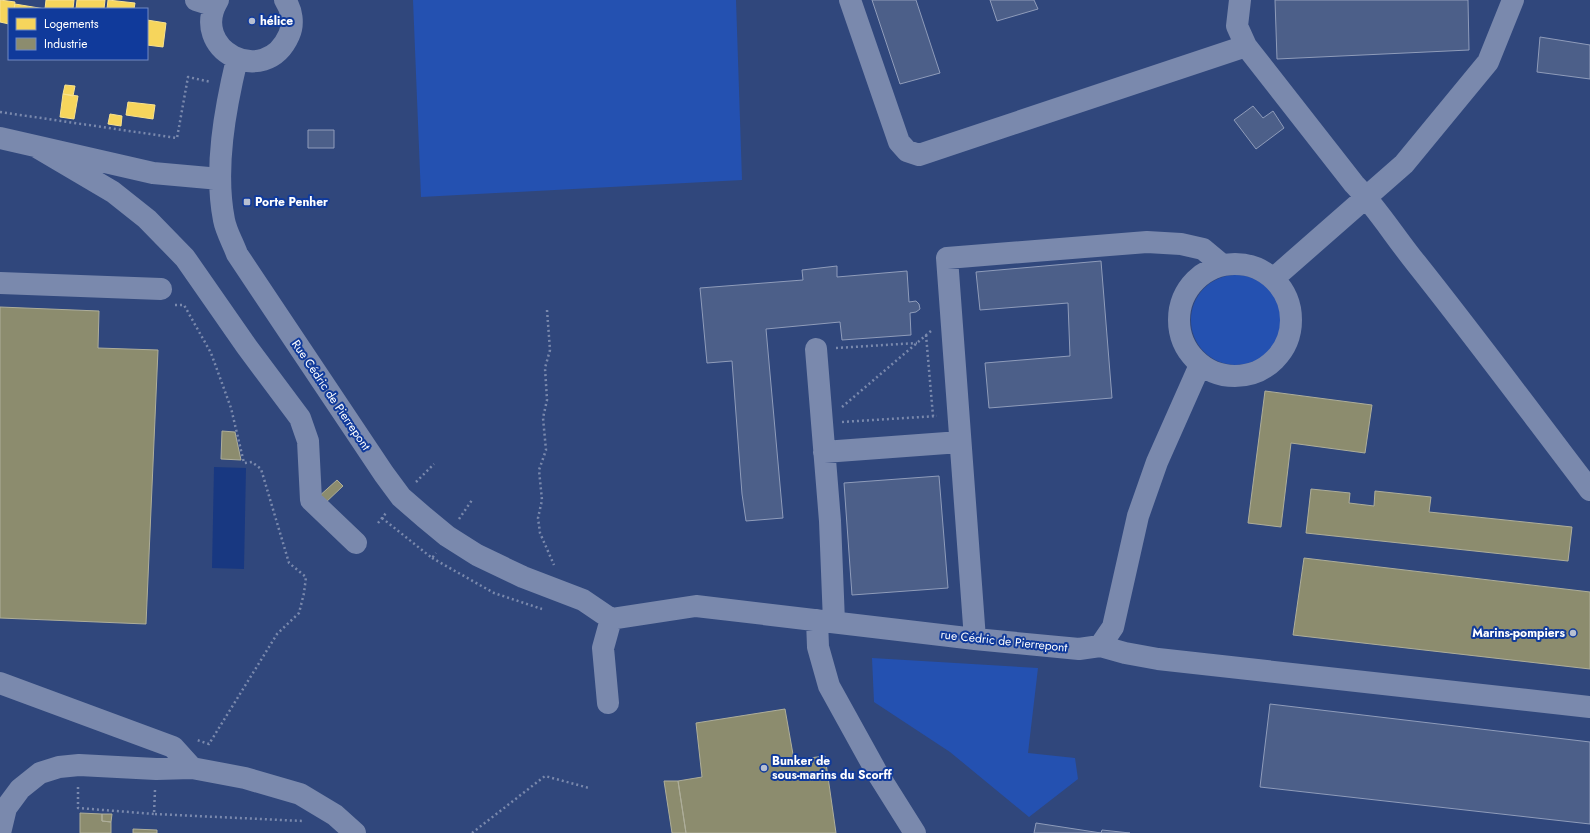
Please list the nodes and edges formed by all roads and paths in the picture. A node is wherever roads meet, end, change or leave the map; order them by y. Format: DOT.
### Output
graph roads {
  1 [pos="850,0"];
  2 [pos="1240,0"];
  3 [pos="1513,0"];
  4 [pos="210,2"];
  5 [pos="292,6"];
  6 [pos="1246,46"];
  7 [pos="238,59"];
  8 [pos="231,85"];
  9 [pos="0,112"];
  10 [pos="0,138"];
  11 [pos="35,146"];
  12 [pos="220,179"];
  13 [pos="1367,197"];
  14 [pos="1221,264"];
  15 [pos="1274,278"];
  16 [pos="0,283"];
  17 [pos="167,297"];
  18 [pos="547,310"];
  19 [pos="952,314"];
  20 [pos="926,335"];
  21 [pos="917,343"];
  22 [pos="816,349"];
  23 [pos="1200,365"];
  24 [pos="958,415"];
  25 [pos="933,416"];
  26 [pos="822,424"];
  27 [pos="960,442"];
  28 [pos="824,452"];
  29 [pos="1590,490"];
  30 [pos="356,543"];
  31 [pos="432,558"];
  32 [pos="550,587"];
  33 [pos="611,619"];
  34 [pos="825,621"];
  35 [pos="975,639"];
  36 [pos="1100,646"];
  37 [pos="0,683"];
  38 [pos="608,703"];
  39 [pos="1590,707"];
  40 [pos="192,738"];
  41 [pos="192,768"];
  42 [pos="156,769"];
  43 [pos="589,788"];
  44 [pos="305,822"];
  45 [pos="0,833"];
  46 [pos="355,833"];
  47 [pos="472,833"];
  48 [pos="915,833"];
  1 -- 6 [label="street"];
  2 -- 6 [label="street"];
  3 -- 13 [label="street"];
  4 -- 7 [label="street"];
  5 -- 7 [label="street"];
  6 -- 13 [label="street"];
  7 -- 8 [label="street, Rue Cédric de Pierrepont"];
  8 -- 9 [label="path"];
  8 -- 12 [label="street, Rue Cédric de Pierrepont"];
  10 -- 11 [label="street"];
  11 -- 12 [label="street"];
  11 -- 30 [label="street"];
  12 -- 32 [label="street, Rue Cédric de Pierrepont"];
  13 -- 15 [label="street"];
  13 -- 29 [label="street"];
  14 -- 15 [label="street"];
  14 -- 19 [label="street"];
  14 -- 23 [label="street"];
  15 -- 23 [label="street"];
  16 -- 17 [label="street"];
  17 -- 40 [label="path"];
  18 -- 32 [label="path"];
  19 -- 20 [label="path"];
  19 -- 24 [label="street"];
  20 -- 21 [label="path"];
  20 -- 25 [label="path"];
  21 -- 22 [label="path"];
  21 -- 26 [label="path"];
  22 -- 26 [label="street"];
  23 -- 36 [label="street"];
  24 -- 25 [label="path"];
  24 -- 27 [label="street"];
  25 -- 26 [label="path"];
  26 -- 28 [label="street"];
  27 -- 28 [label="street"];
  27 -- 35 [label="street"];
  28 -- 34 [label="street"];
  31 -- 32 [label="path"];
  32 -- 33 [label="street, Rue Cédric de Pierrepont"];
  33 -- 34 [label="street, rue Cédric de Pierrepont"];
  33 -- 38 [label="street"];
  34 -- 35 [label="street, rue Cédric de Pierrepont"];
  34 -- 48 [label="street"];
  35 -- 36 [label="street, rue Cédric de Pierrepont"];
  36 -- 39 [label="street"];
  37 -- 41 [label="street"];
  41 -- 42 [label="street"];
  41 -- 46 [label="street"];
  42 -- 44 [label="path"];
  42 -- 45 [label="street"];
  43 -- 47 [label="path"];
}
